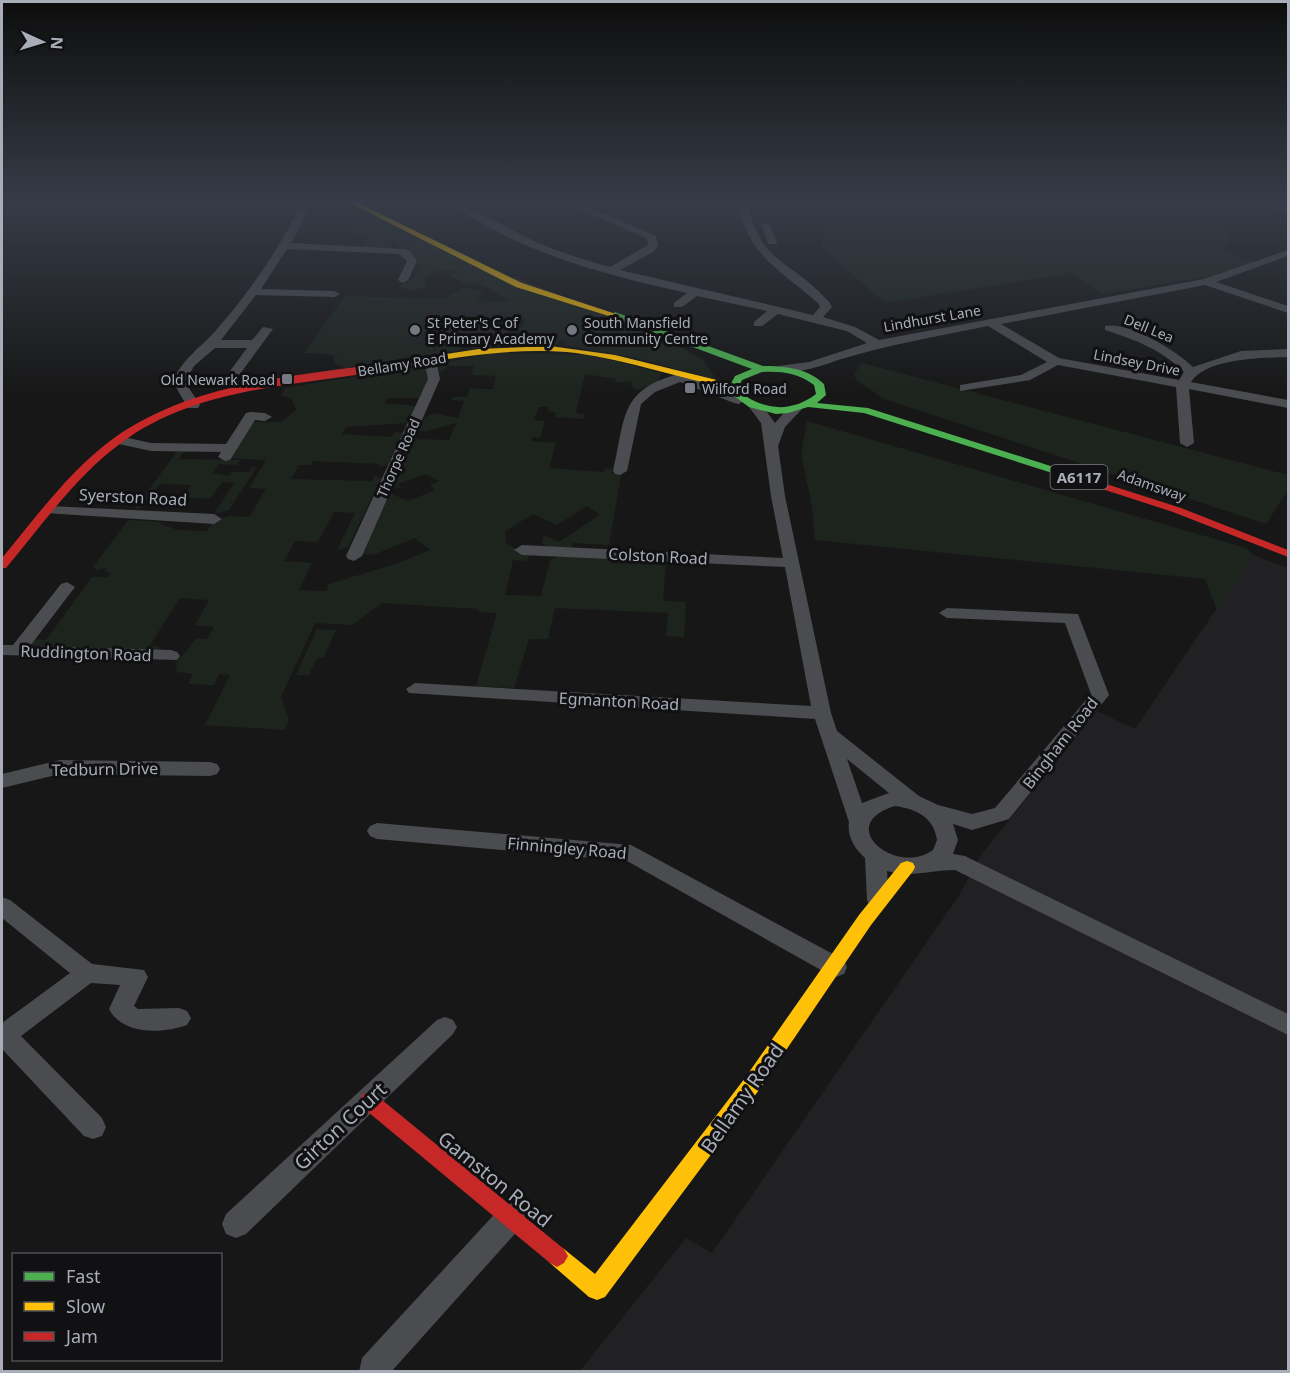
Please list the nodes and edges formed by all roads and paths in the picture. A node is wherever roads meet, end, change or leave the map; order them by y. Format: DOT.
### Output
graph roads {
  1 [pos="272,266"];
  2 [pos="410,266"];
  3 [pos="481,266"];
  4 [pos="601,266"];
  5 [pos="620,266"];
  6 [pos="790,266"];
  7 [pos="1251,266"];
  8 [pos="613,270"];
  9 [pos="403,280"];
  10 [pos="1206,282"];
  11 [pos="697,291"];
  12 [pos="252,292"];
  13 [pos="334,294"];
  14 [pos="678,304"];
  15 [pos="775,310"];
  16 [pos="1288,310"];
  17 [pos="816,319"];
  18 [pos="991,323"];
  19 [pos="758,324"];
  20 [pos="1109,328"];
  21 [pos="267,329"];
  22 [pos="687,342"];
  23 [pos="212,344"];
  24 [pos="255,344"];
  25 [pos="877,344"];
  26 [pos="1288,352"];
  27 [pos="430,360"];
  28 [pos="828,360"];
  29 [pos="1056,361"];
  30 [pos="762,369"];
  31 [pos="782,369"];
  32 [pos="1191,372"];
  33 [pos="233,375"];
  34 [pos="682,377"];
  35 [pos="818,382"];
  36 [pos="733,383"];
  37 [pos="1182,386"];
  38 [pos="965,388"];
  39 [pos="739,400"];
  40 [pos="1288,404"];
  41 [pos="193,405"];
  42 [pos="810,405"];
  43 [pos="756,407"];
  44 [pos="795,409"];
  45 [pos="865,410"];
  46 [pos="266,417"];
  47 [pos="119,440"];
  48 [pos="1187,443"];
  49 [pos="772,447"];
  50 [pos="620,471"];
  51 [pos="50,510"];
  52 [pos="214,519"];
  53 [pos="522,550"];
  54 [pos="1288,554"];
  55 [pos="354,555"];
  56 [pos="793,563"];
  57 [pos="2,565"];
  58 [pos="67,587"];
  59 [pos="947,613"];
  60 [pos="9,651"];
  61 [pos="171,656"];
  62 [pos="415,689"];
  63 [pos="822,713"];
  64 [pos="830,735"];
  65 [pos="210,769"];
  66 [pos="2,781"];
  67 [pos="913,802"];
  68 [pos="932,811"];
  69 [pos="858,820"];
  70 [pos="972,822"];
  71 [pos="377,831"];
  72 [pos="951,847"];
  73 [pos="875,857"];
  74 [pos="908,867"];
  75 [pos="878,900"];
  76 [pos="2,906"];
  77 [pos="836,967"];
  78 [pos="87,972"];
  79 [pos="179,1018"];
  80 [pos="1288,1025"];
  81 [pos="444,1027"];
  82 [pos="3,1034"];
  83 [pos="369,1101"];
  84 [pos="93,1127"];
  85 [pos="511,1217"];
  86 [pos="236,1224"];
  87 [pos="597,1289"];
  88 [pos="373,1369"];
  1 -- 12 [label="street"];
  2 -- 9 [label="street"];
  3 -- 22 [label="main road, A6117"];
  4 -- 8 [label="street"];
  5 -- 8 [label="street"];
  6 -- 17 [label="street"];
  7 -- 10 [label="street, Lindhurst Lane"];
  8 -- 11 [label="street"];
  10 -- 16 [label="street"];
  10 -- 18 [label="street, Lindhurst Lane"];
  11 -- 14 [label="street"];
  11 -- 15 [label="street"];
  12 -- 13 [label="street"];
  12 -- 23 [label="street"];
  15 -- 17 [label="street"];
  15 -- 19 [label="street"];
  17 -- 25 [label="street"];
  18 -- 25 [label="street, Lindhurst Lane"];
  18 -- 29 [label="street, Lindsey Drive"];
  20 -- 32 [label="street, Dell Lea"];
  21 -- 24 [label="street"];
  22 -- 30 [label="main road, A6117"];
  22 -- 36 [label="main road, A6117"];
  23 -- 24 [label="street"];
  23 -- 41 [label="street"];
  24 -- 33 [label="street"];
  25 -- 28 [label="street, Lindhurst Lane"];
  26 -- 32 [label="street"];
  27 -- 34 [label="main road, Bellamy Road"];
  27 -- 41 [label="main road, Bellamy Road"];
  27 -- 55 [label="street, Thorpe Road"];
  28 -- 31 [label="street, Lindhurst Lane"];
  28 -- 35 [label="street"];
  29 -- 37 [label="street, Lindsey Drive"];
  29 -- 38 [label="street"];
  30 -- 31 [label="main road, A6117"];
  30 -- 36 [label="main road, A6117"];
  31 -- 35 [label="main road, A6117"];
  32 -- 37 [label="street"];
  34 -- 36 [label="main road, Bellamy Road"];
  34 -- 39 [label="street, Bellamy Road"];
  34 -- 50 [label="street"];
  35 -- 42 [label="main road"];
  35 -- 45 [label="main road, Adamsway / A6117"];
  36 -- 39 [label="main road, A6117"];
  37 -- 40 [label="street, Lindsey Drive"];
  37 -- 48 [label="street"];
  39 -- 43 [label="main road, A6117"];
  41 -- 47 [label="main road"];
  42 -- 44 [label="main road, A6117"];
  42 -- 45 [label="main road, Adamsway / A6117"];
  43 -- 44 [label="main road, A6117"];
  43 -- 49 [label="street"];
  44 -- 49 [label="street"];
  45 -- 54 [label="main road, Adamsway / A6117"];
  46 -- 47 [label="street"];
  47 -- 51 [label="main road"];
  49 -- 56 [label="street"];
  51 -- 52 [label="street, Syerston Road"];
  51 -- 57 [label="main road"];
  53 -- 56 [label="street, Colston Road"];
  56 -- 63 [label="street"];
  58 -- 60 [label="street"];
  59 -- 70 [label="street, Bingham Road"];
  60 -- 61 [label="street, Ruddington Road"];
  62 -- 63 [label="street, Egmanton Road"];
  63 -- 64 [label="street"];
  64 -- 67 [label="street"];
  64 -- 69 [label="street"];
  65 -- 66 [label="street, Tedburn Drive"];
  67 -- 68 [label="street"];
  67 -- 69 [label="street"];
  68 -- 70 [label="street"];
  68 -- 72 [label="street"];
  69 -- 73 [label="street"];
  70 -- 72 [label="street, Bingham Road"];
  71 -- 77 [label="street, Finningley Road"];
  72 -- 74 [label="street"];
  72 -- 80 [label="street"];
  73 -- 74 [label="street"];
  73 -- 75 [label="street"];
  74 -- 75 [label="main road, Bellamy Road"];
  75 -- 77 [label="main road, Bellamy Road"];
  76 -- 78 [label="street"];
  77 -- 87 [label="main road, Bellamy Road"];
  78 -- 79 [label="street"];
  78 -- 82 [label="street"];
  81 -- 83 [label="street, Girton Court"];
  82 -- 84 [label="street"];
  83 -- 85 [label="main road, Gamston Road"];
  83 -- 86 [label="street, Girton Court"];
  85 -- 87 [label="main road, Gamston Road"];
  85 -- 88 [label="street"];
}
